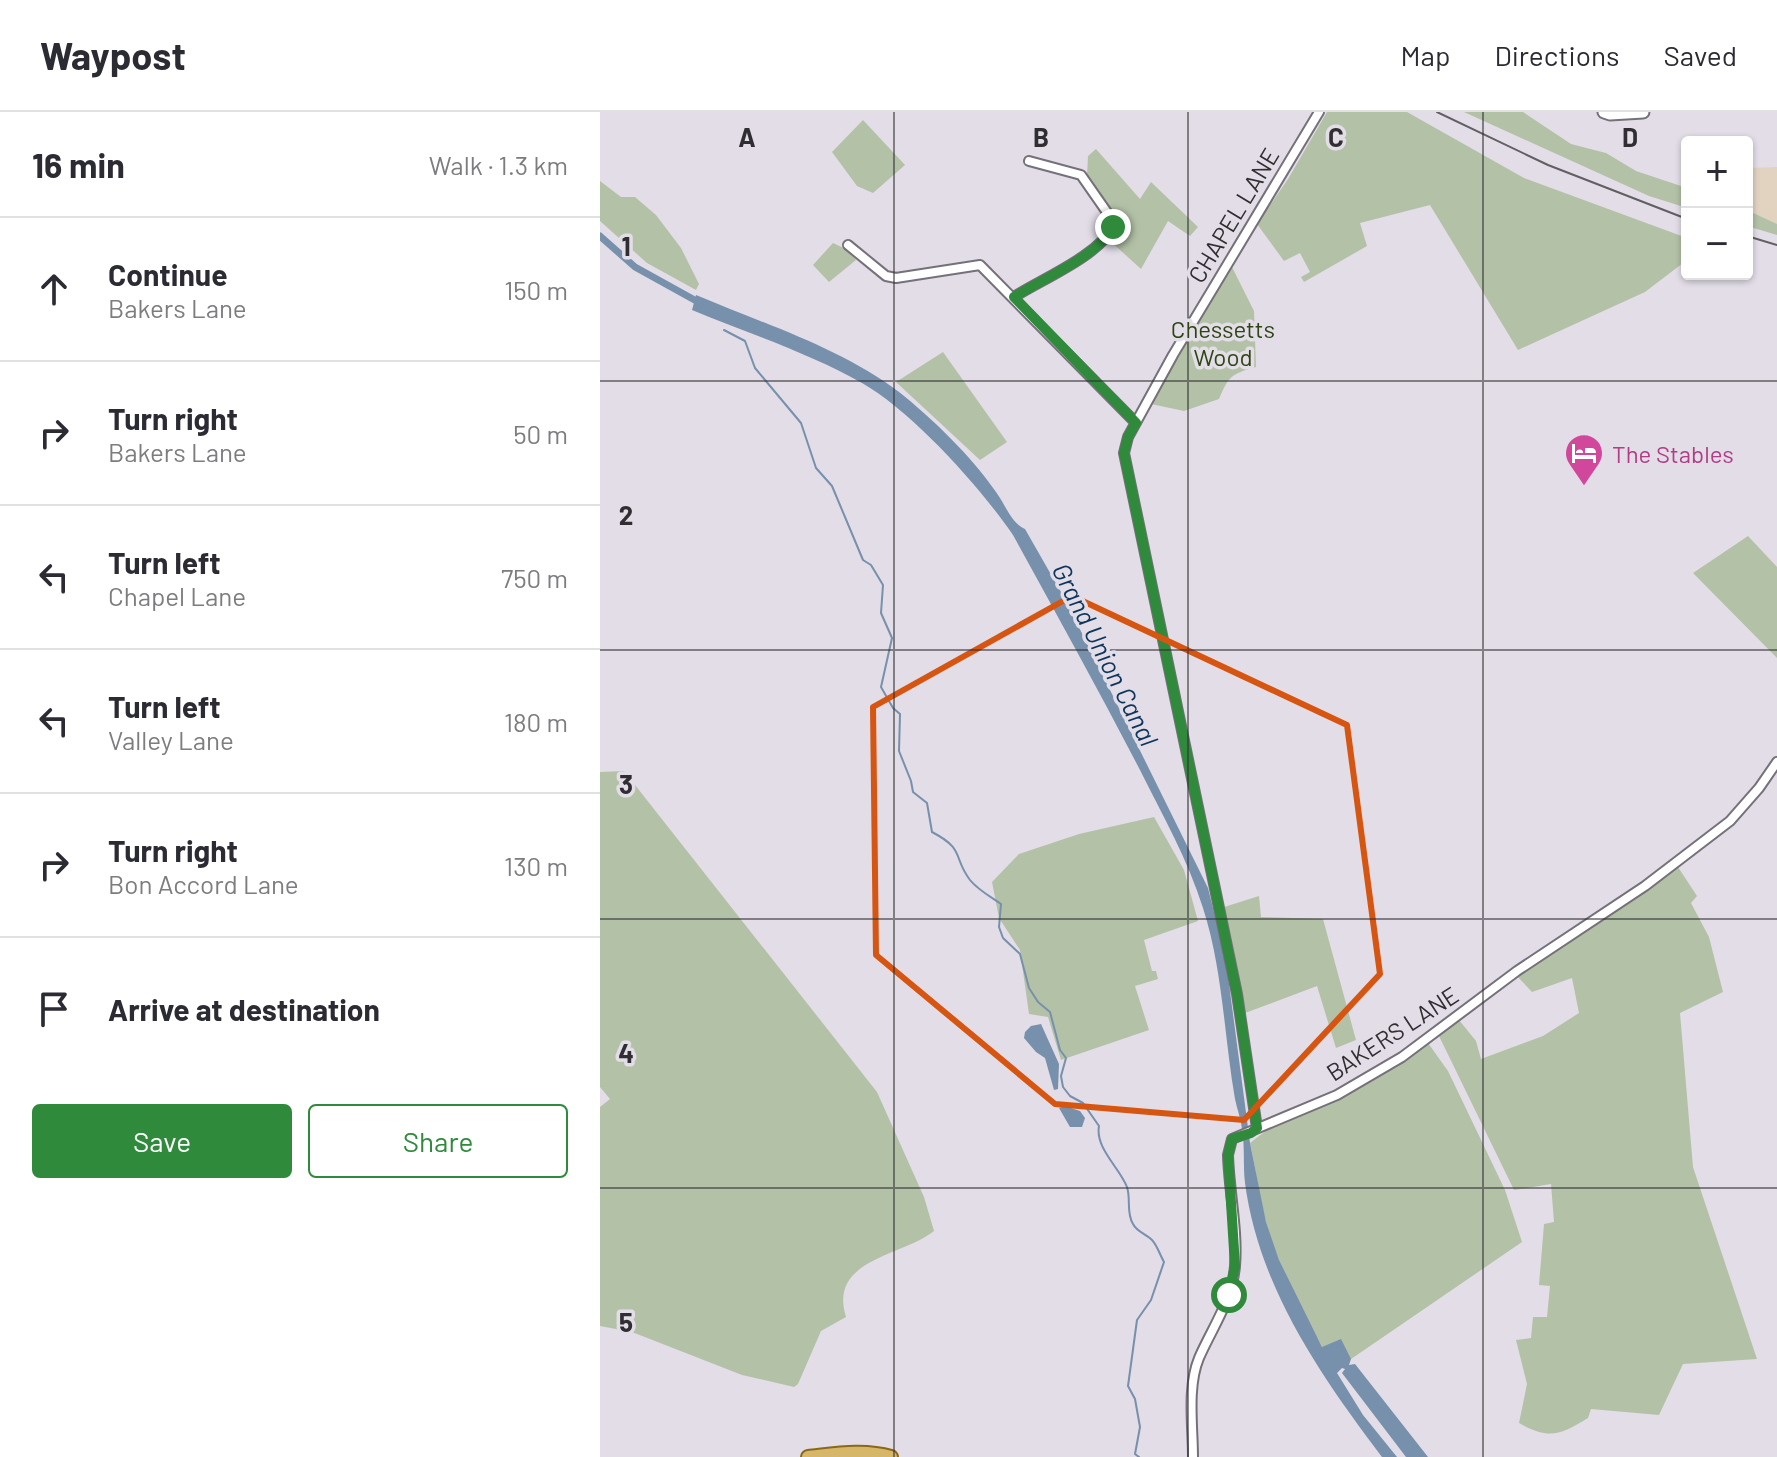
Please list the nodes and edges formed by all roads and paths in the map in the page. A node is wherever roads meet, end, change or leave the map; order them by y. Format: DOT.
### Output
graph roads {
  1 [pos="1319,112"];
  2 [pos="1604,112"];
  3 [pos="1643,112"];
  4 [pos="1029,161"];
  5 [pos="848,245"];
  6 [pos="1014,297"];
  7 [pos="1136,423"];
  8 [pos="1777,762"];
  9 [pos="1254,1130"];
  10 [pos="808,1457"];
  11 [pos="891,1457"];
  12 [pos="1193,1457"];
  1 -- 7 [label="street, CHAPEL LANE"];
  2 -- 3 [label="street"];
  4 -- 6 [label="street"];
  5 -- 6 [label="street"];
  6 -- 7 [label="street"];
  7 -- 9 [label="street, CHAPEL LANE"];
  8 -- 9 [label="street, BAKERS LANE"];
  9 -- 12 [label="street, BAKERS LANE"];
  10 -- 11 [label="main road"];
}
